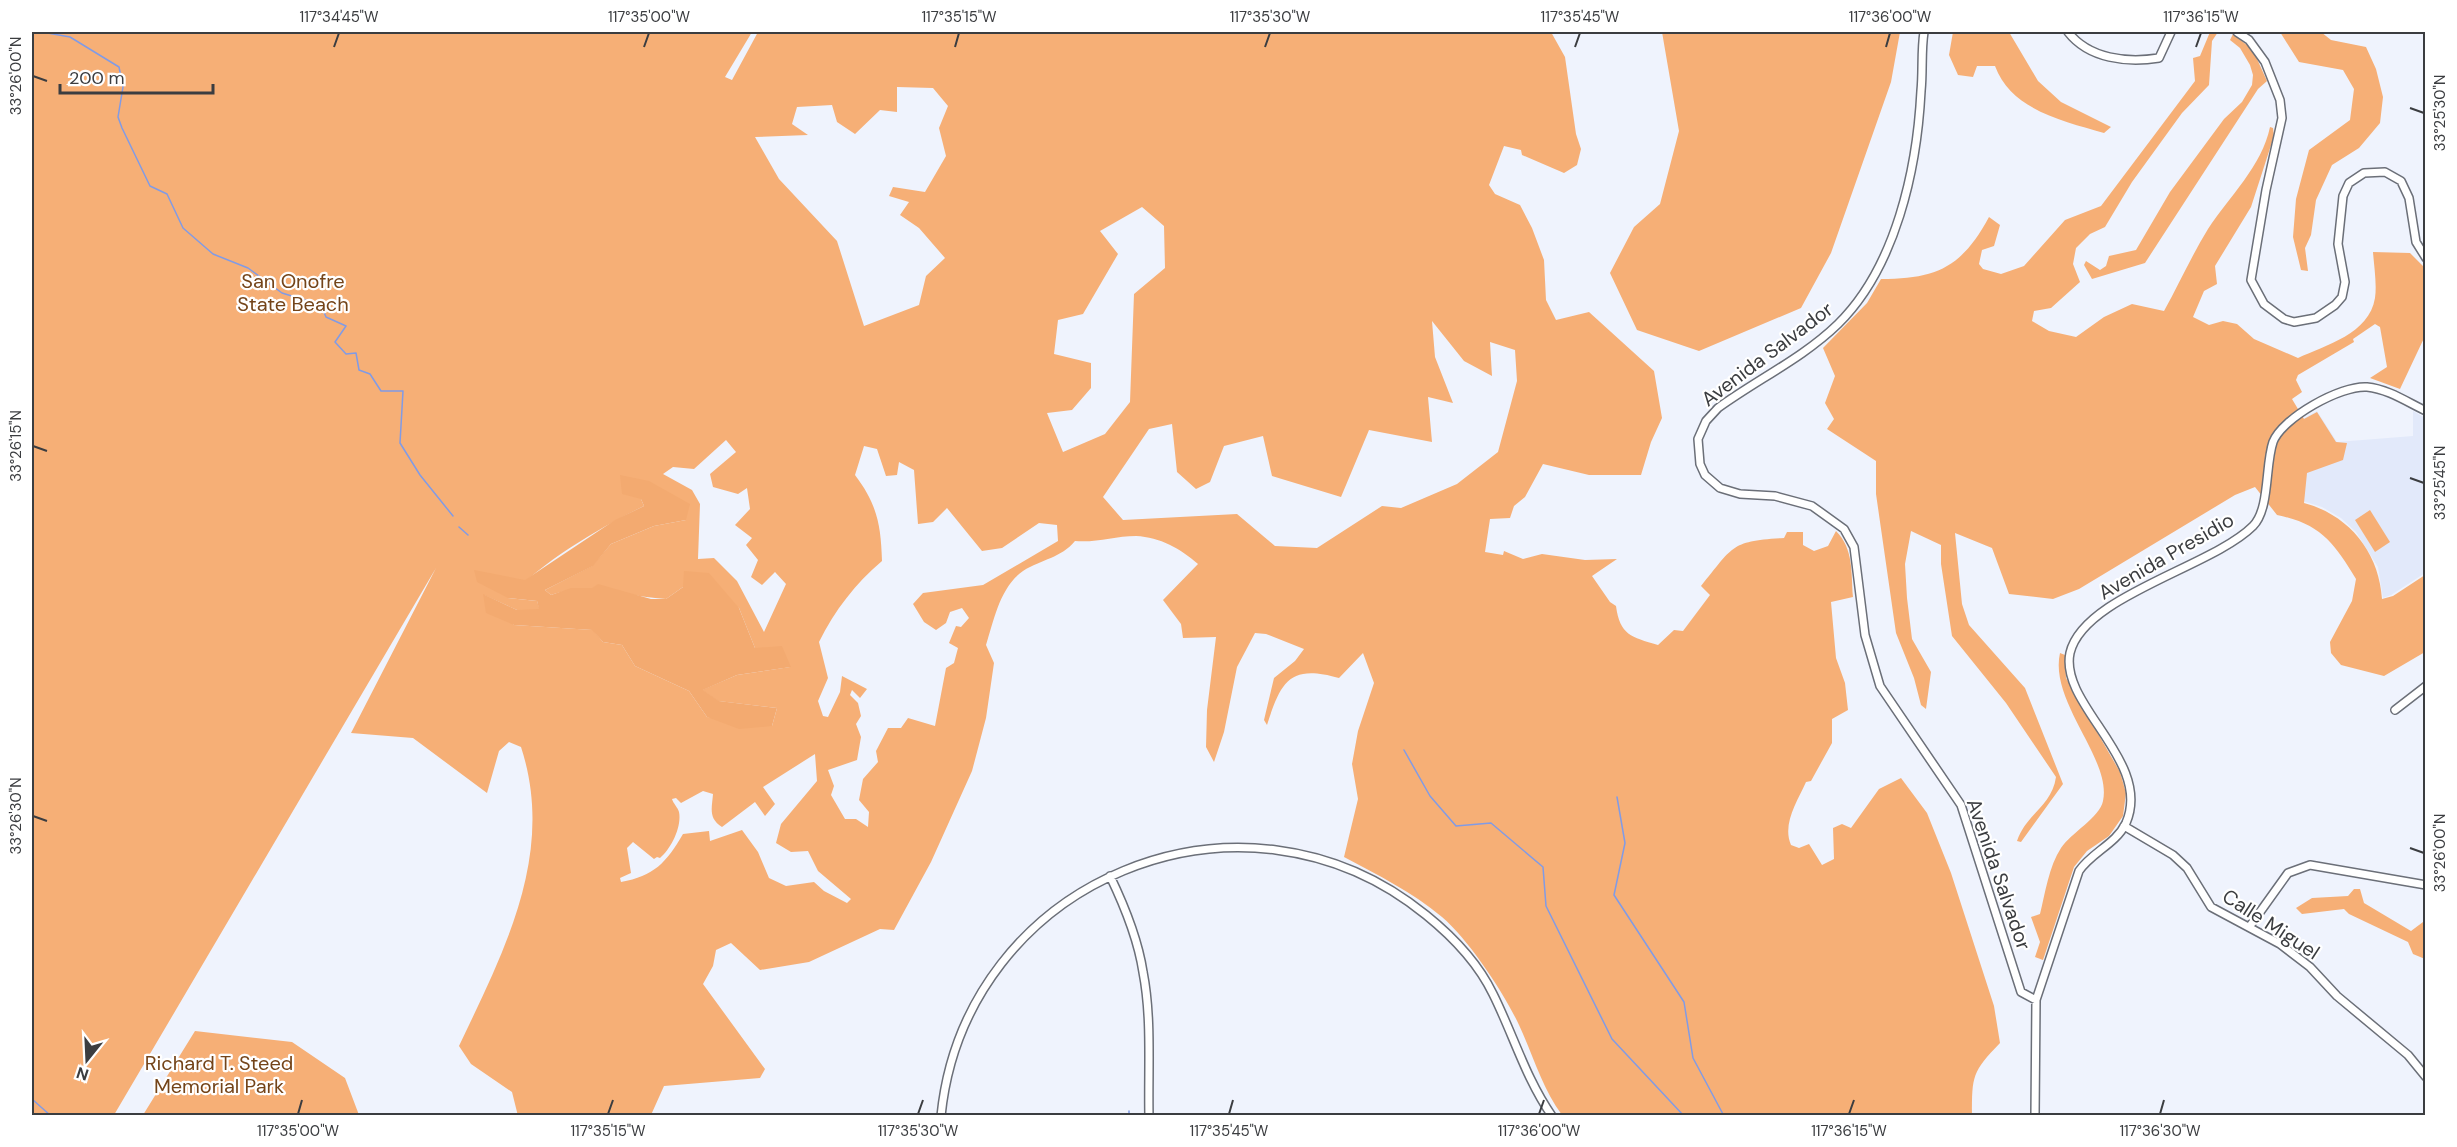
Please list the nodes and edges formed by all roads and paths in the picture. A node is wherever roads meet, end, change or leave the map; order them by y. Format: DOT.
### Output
graph roads {
  1 [pos="1924,32"];
  2 [pos="2068,32"];
  3 [pos="2171,32"];
  4 [pos="2237,32"];
  5 [pos="2426,258"];
  6 [pos="2426,411"];
  7 [pos="2426,686"];
  8 [pos="2395,710"];
  9 [pos="2124,826"];
  10 [pos="1110,876"];
  11 [pos="2426,885"];
  12 [pos="2250,926"];
  13 [pos="2036,1000"];
  14 [pos="2426,1077"];
  15 [pos="941,1116"];
  16 [pos="1149,1116"];
  17 [pos="1552,1116"];
  18 [pos="2035,1116"];
  1 -- 13 [label="street, Avenida Salvador"];
  2 -- 3 [label="street"];
  4 -- 5 [label="street"];
  6 -- 9 [label="street, Avenida Presidio"];
  7 -- 8 [label="street"];
  9 -- 12 [label="street, Calle Miguel"];
  9 -- 13 [label="street, Avenida Presidio"];
  10 -- 15 [label="street"];
  10 -- 16 [label="street"];
  10 -- 17 [label="street"];
  11 -- 12 [label="street"];
  12 -- 14 [label="street, Calle Miguel"];
  13 -- 18 [label="street, Avenida Presidio"];
}
